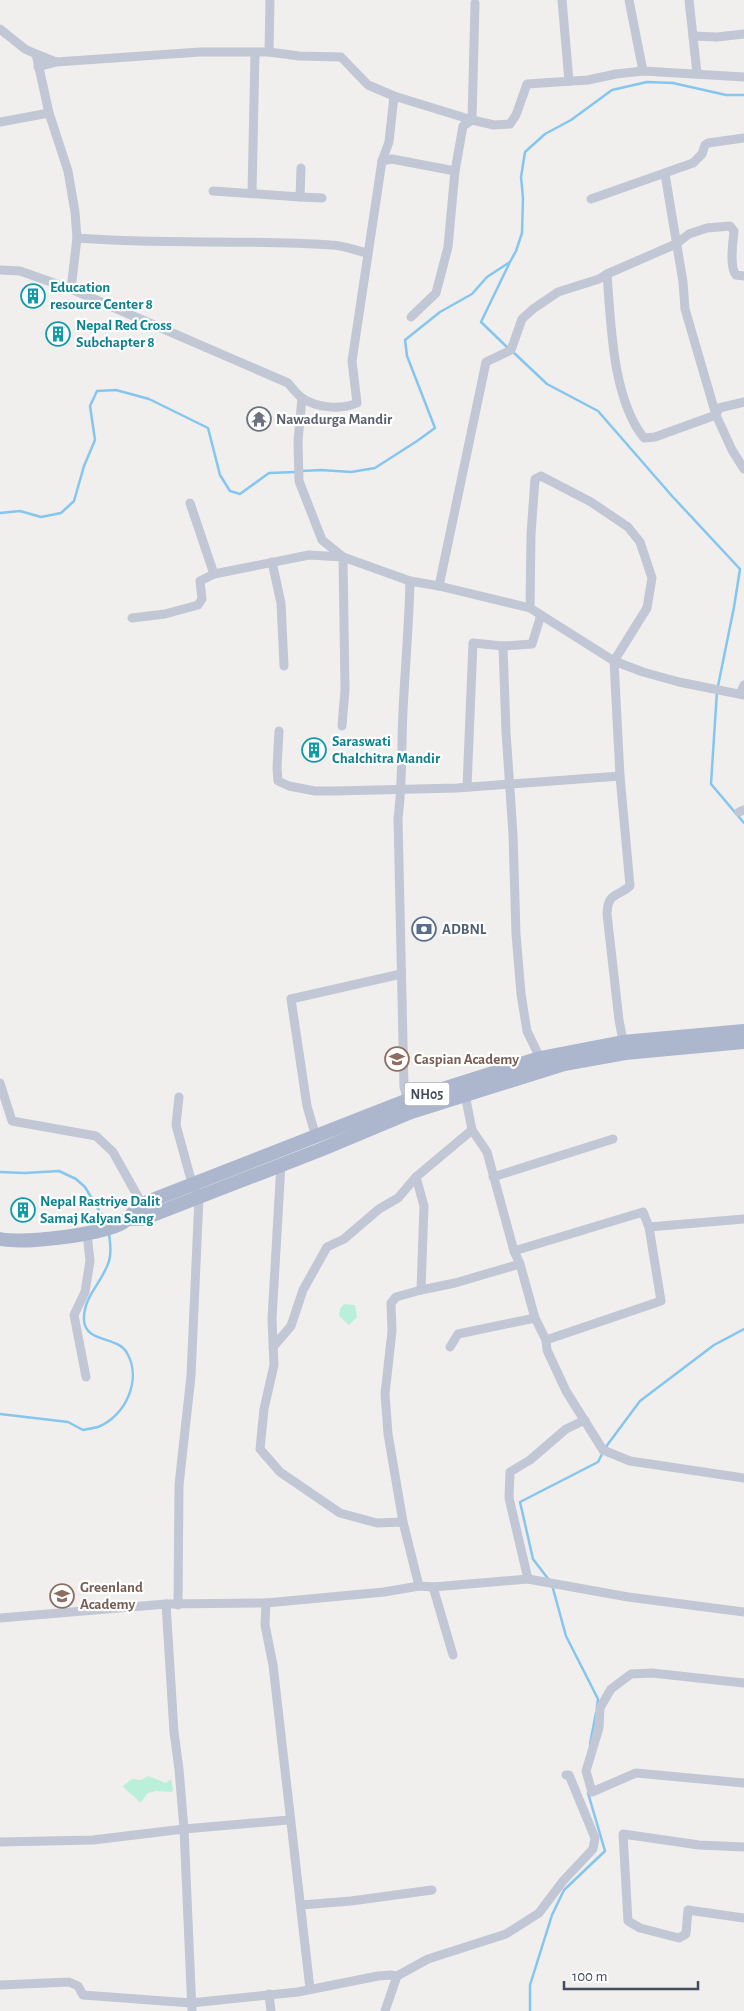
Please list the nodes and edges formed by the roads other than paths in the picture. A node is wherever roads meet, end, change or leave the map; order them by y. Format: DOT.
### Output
graph roads {
  1 [pos="270,0"];
  2 [pos="562,0"];
  3 [pos="629,0"];
  4 [pos="689,0"];
  5 [pos="475,4"];
  6 [pos="0,30"];
  7 [pos="744,34"];
  8 [pos="692,36"];
  9 [pos="269,52"];
  10 [pos="255,53"];
  11 [pos="36,54"];
  12 [pos="56,62"];
  13 [pos="38,67"];
  14 [pos="643,71"];
  15 [pos="697,73"];
  16 [pos="744,77"];
  17 [pos="569,81"];
  18 [pos="394,96"];
  19 [pos="48,113"];
  20 [pos="472,120"];
  21 [pos="0,122"];
  22 [pos="744,138"];
  23 [pos="382,161"];
  24 [pos="301,168"];
  25 [pos="455,171"];
  26 [pos="666,174"];
  27 [pos="213,191"];
  28 [pos="252,193"];
  29 [pos="300,197"];
  30 [pos="322,198"];
  31 [pos="591,199"];
  32 [pos="77,238"];
  33 [pos="676,244"];
  34 [pos="368,253"];
  35 [pos="0,270"];
  36 [pos="607,274"];
  37 [pos="744,276"];
  38 [pos="71,288"];
  39 [pos="410,317"];
  40 [pos="302,398"];
  41 [pos="744,402"];
  42 [pos="716,415"];
  43 [pos="744,469"];
  44 [pos="190,503"];
  45 [pos="343,557"];
  46 [pos="272,562"];
  47 [pos="214,574"];
  48 [pos="410,581"];
  49 [pos="439,586"];
  50 [pos="530,608"];
  51 [pos="541,615"];
  52 [pos="132,618"];
  53 [pos="503,646"];
  54 [pos="614,661"];
  55 [pos="284,666"];
  56 [pos="744,685"];
  57 [pos="742,694"];
  58 [pos="342,726"];
  59 [pos="279,731"];
  60 [pos="620,776"];
  61 [pos="510,784"];
  62 [pos="467,787"];
  63 [pos="402,789"];
  64 [pos="401,974"];
  65 [pos="744,1031"];
  66 [pos="744,1042"];
  67 [pos="624,1047"];
  68 [pos="540,1058"];
  69 [pos="0,1082"];
  70 [pos="465,1094"];
  71 [pos="179,1098"];
  72 [pos="410,1106"];
  73 [pos="472,1130"];
  74 [pos="316,1137"];
  75 [pos="613,1139"];
  76 [pos="281,1164"];
  77 [pos="416,1176"];
  78 [pos="493,1177"];
  79 [pos="197,1191"];
  80 [pos="142,1204"];
  81 [pos="129,1218"];
  82 [pos="744,1219"];
  83 [pos="648,1227"];
  84 [pos="87,1233"];
  85 [pos="0,1239"];
  86 [pos="514,1251"];
  87 [pos="520,1264"];
  88 [pos="421,1290"];
  89 [pos="535,1318"];
  90 [pos="546,1340"];
  91 [pos="272,1347"];
  92 [pos="450,1347"];
  93 [pos="86,1377"];
  94 [pos="584,1420"];
  95 [pos="744,1478"];
  96 [pos="403,1522"];
  97 [pos="528,1579"];
  98 [pos="419,1586"];
  99 [pos="433,1587"];
  100 [pos="266,1603"];
  101 [pos="166,1604"];
  102 [pos="178,1605"];
  103 [pos="744,1612"];
  104 [pos="0,1618"];
  105 [pos="453,1655"];
  106 [pos="744,1683"];
  107 [pos="566,1775"];
  108 [pos="744,1783"];
  109 [pos="289,1820"];
  110 [pos="184,1829"];
  111 [pos="0,1842"];
  112 [pos="744,1847"];
  113 [pos="432,1890"];
  114 [pos="301,1905"];
  115 [pos="744,1918"];
  116 [pos="397,1976"];
  117 [pos="0,1985"];
  118 [pos="310,1989"];
  119 [pos="270,1994"];
  120 [pos="191,2007"];
  121 [pos="271,2011"];
  122 [pos="385,2011"];
  1 -- 9 [label="street"];
  2 -- 17 [label="street"];
  3 -- 14 [label="street"];
  4 -- 8 [label="street"];
  5 -- 20 [label="street"];
  6 -- 11 [label="street"];
  7 -- 8 [label="street"];
  8 -- 15 [label="street"];
  9 -- 10 [label="street"];
  9 -- 18 [label="street"];
  10 -- 12 [label="street"];
  10 -- 28 [label="street"];
  11 -- 12 [label="street"];
  11 -- 13 [label="street"];
  12 -- 13 [label="street"];
  13 -- 19 [label="street"];
  14 -- 15 [label="street"];
  14 -- 17 [label="street"];
  15 -- 16 [label="street"];
  17 -- 20 [label="street"];
  18 -- 20 [label="street"];
  18 -- 23 [label="street"];
  19 -- 21 [label="street"];
  19 -- 32 [label="street"];
  20 -- 25 [label="street"];
  22 -- 26 [label="street"];
  23 -- 25 [label="street"];
  23 -- 34 [label="street"];
  24 -- 29 [label="street"];
  25 -- 39 [label="street"];
  26 -- 31 [label="street"];
  26 -- 33 [label="street"];
  27 -- 28 [label="street"];
  28 -- 29 [label="street"];
  29 -- 30 [label="street"];
  32 -- 34 [label="street"];
  32 -- 38 [label="street"];
  33 -- 36 [label="street"];
  33 -- 37 [label="street"];
  33 -- 42 [label="street"];
  34 -- 40 [label="street"];
  35 -- 38 [label="street"];
  36 -- 42 [label="street"];
  36 -- 49 [label="street"];
  38 -- 40 [label="street"];
  40 -- 45 [label="street"];
  41 -- 42 [label="street"];
  42 -- 43 [label="street"];
  44 -- 47 [label="street"];
  45 -- 46 [label="street"];
  45 -- 48 [label="street"];
  45 -- 58 [label="street"];
  46 -- 47 [label="street"];
  46 -- 55 [label="street"];
  47 -- 52 [label="street"];
  48 -- 49 [label="street"];
  48 -- 63 [label="street"];
  49 -- 50 [label="street"];
  50 -- 51 [label="street"];
  50 -- 54 [label="street"];
  51 -- 53 [label="street"];
  51 -- 54 [label="street"];
  53 -- 61 [label="street"];
  53 -- 62 [label="street"];
  54 -- 57 [label="street"];
  54 -- 60 [label="street"];
  56 -- 57 [label="street"];
  59 -- 63 [label="street"];
  60 -- 61 [label="street"];
  60 -- 67 [label="street"];
  61 -- 62 [label="street"];
  61 -- 68 [label="street"];
  62 -- 63 [label="street"];
  63 -- 64 [label="street"];
  64 -- 72 [label="street"];
  64 -- 74 [label="street"];
  65 -- 67 [label="main road, NH05"];
  66 -- 67 [label="main road, NH05"];
  67 -- 68 [label="main road, NH05"];
  67 -- 70 [label="main road, NH05"];
  68 -- 72 [label="main road, NH05"];
  69 -- 80 [label="street"];
  70 -- 72 [label="main road, NH05"];
  70 -- 73 [label="street"];
  71 -- 79 [label="street"];
  72 -- 74 [label="main road, NH05"];
  72 -- 76 [label="main road, NH05"];
  73 -- 77 [label="street"];
  73 -- 78 [label="street"];
  74 -- 79 [label="main road, NH05"];
  75 -- 78 [label="street"];
  76 -- 79 [label="main road, NH05"];
  76 -- 91 [label="street"];
  77 -- 88 [label="street"];
  77 -- 91 [label="street"];
  78 -- 86 [label="street"];
  79 -- 80 [label="main road, NH05"];
  79 -- 81 [label="main road, NH05"];
  79 -- 102 [label="street"];
  80 -- 81 [label="main road, NH05"];
  81 -- 84 [label="main road, NH05"];
  82 -- 83 [label="street"];
  83 -- 86 [label="street"];
  83 -- 90 [label="street"];
  84 -- 85 [label="main road, NH05"];
  84 -- 93 [label="street"];
  86 -- 87 [label="street"];
  87 -- 88 [label="street"];
  87 -- 89 [label="street"];
  88 -- 96 [label="street"];
  89 -- 90 [label="street"];
  89 -- 92 [label="street"];
  90 -- 94 [label="street"];
  91 -- 96 [label="street"];
  94 -- 95 [label="street"];
  94 -- 97 [label="street"];
  96 -- 98 [label="street"];
  97 -- 99 [label="street"];
  97 -- 103 [label="street"];
  98 -- 99 [label="street"];
  98 -- 100 [label="street"];
  99 -- 105 [label="street"];
  100 -- 102 [label="street"];
  100 -- 109 [label="street"];
  101 -- 102 [label="street"];
  101 -- 104 [label="street"];
  101 -- 110 [label="street"];
  106 -- 108 [label="street"];
  107 -- 116 [label="street"];
  109 -- 110 [label="street"];
  109 -- 114 [label="street"];
  110 -- 111 [label="street"];
  110 -- 120 [label="street"];
  112 -- 115 [label="street"];
  113 -- 114 [label="street"];
  114 -- 118 [label="street"];
  116 -- 118 [label="street"];
  116 -- 122 [label="street"];
  117 -- 120 [label="street"];
  118 -- 119 [label="street"];
  119 -- 120 [label="street"];
  119 -- 121 [label="street"];
}
